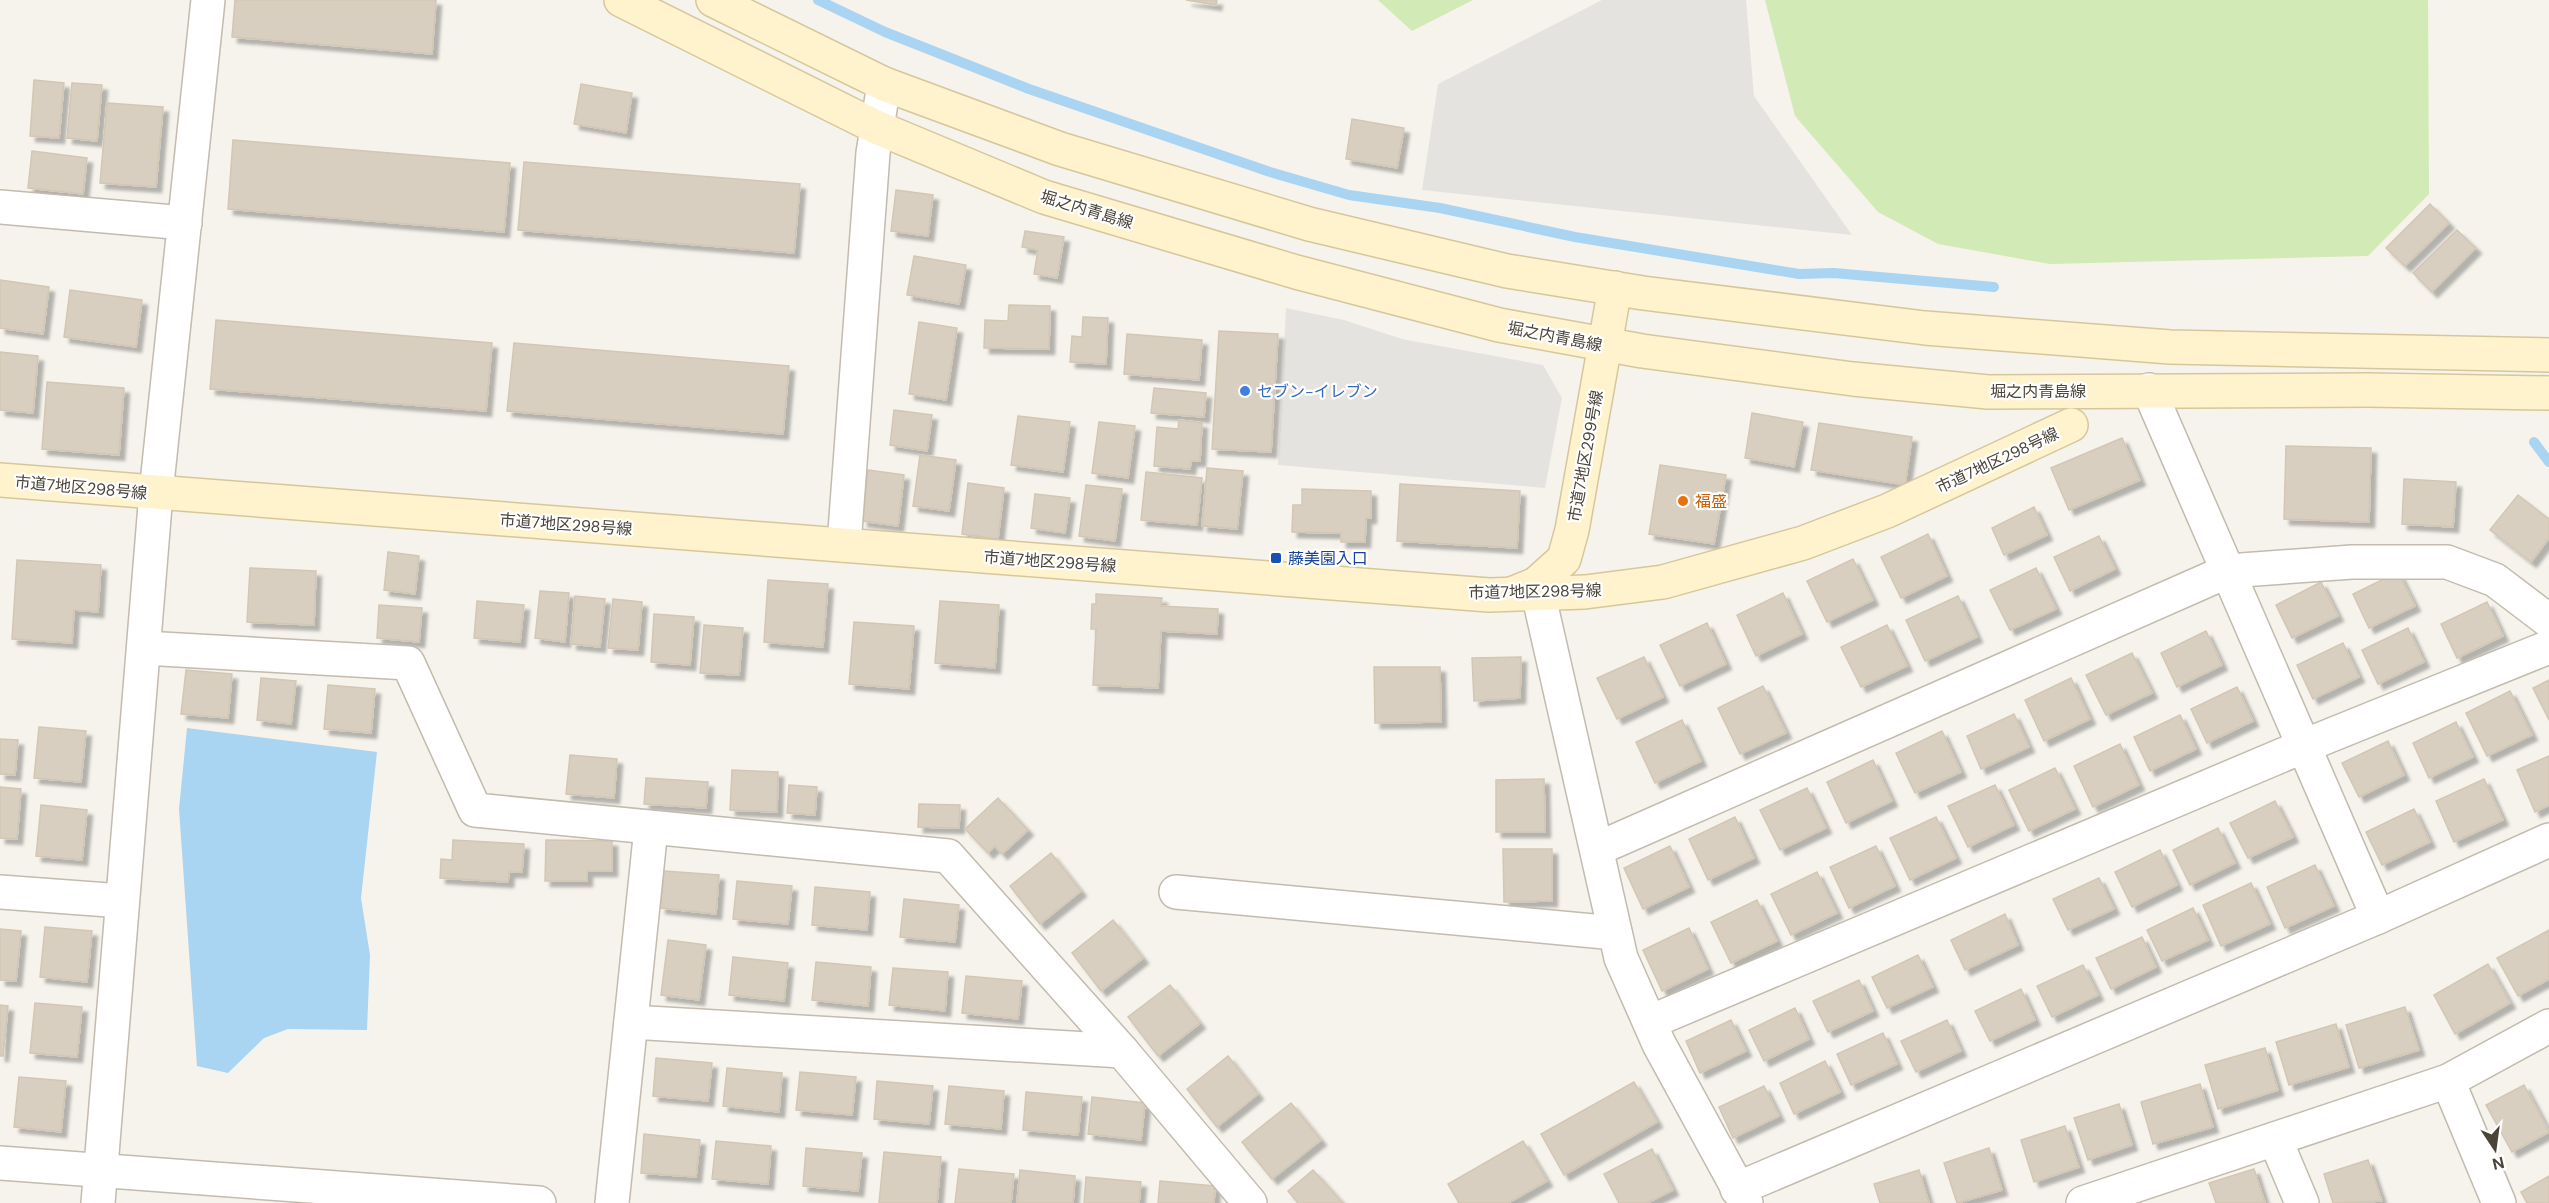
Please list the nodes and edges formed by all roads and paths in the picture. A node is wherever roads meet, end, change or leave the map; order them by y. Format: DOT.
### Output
graph roads {
  1 [pos="208,0"];
  2 [pos="621,0"];
  3 [pos="713,0"];
  4 [pos="884,84"];
  5 [pos="876,128"];
  6 [pos="0,207"];
  7 [pos="185,223"];
  8 [pos="1615,288"];
  9 [pos="1604,345"];
  10 [pos="2549,356"];
  11 [pos="2150,390"];
  12 [pos="2549,393"];
  13 [pos="2071,425"];
  14 [pos="0,480"];
  15 [pos="156,493"];
  16 [pos="844,544"];
  17 [pos="2228,571"];
  18 [pos="1528,590"];
  19 [pos="2549,621"];
  20 [pos="2549,647"];
  21 [pos="144,648"];
  22 [pos="2304,746"];
  23 [pos="651,828"];
  24 [pos="2549,840"];
  25 [pos="1597,849"];
  26 [pos="0,892"];
  27 [pos="1176,892"];
  28 [pos="122,901"];
  29 [pos="2378,917"];
  30 [pos="1616,933"];
  31 [pos="631,1022"];
  32 [pos="1650,1022"];
  33 [pos="2549,1026"];
  34 [pos="1122,1051"];
  35 [pos="2448,1082"];
  36 [pos="2275,1139"];
  37 [pos="0,1162"];
  38 [pos="100,1170"];
  39 [pos="300,1194"];
  40 [pos="1741,1196"];
  41 [pos="493,1201"];
  42 [pos="2091,1202"];
  43 [pos="98,1203"];
  44 [pos="539,1203"];
  45 [pos="612,1203"];
  46 [pos="1251,1203"];
  47 [pos="2302,1203"];
  48 [pos="2499,1203"];
  1 -- 7 [label="street"];
  2 -- 5 [label="main road, 堀之内青島線"];
  3 -- 4 [label="main road"];
  4 -- 5 [label="street"];
  4 -- 8 [label="main road"];
  5 -- 9 [label="main road, 堀之内青島線"];
  5 -- 16 [label="street"];
  6 -- 7 [label="street"];
  7 -- 15 [label="street"];
  8 -- 9 [label="main road, 市道7地区299号線"];
  8 -- 10 [label="main road"];
  9 -- 11 [label="main road, 堀之内青島線"];
  9 -- 18 [label="main road, 市道7地区299号線"];
  11 -- 12 [label="main road, 堀之内青島線"];
  11 -- 17 [label="street"];
  13 -- 18 [label="main road, 市道7地区298号線"];
  14 -- 15 [label="main road, 市道7地区298号線"];
  15 -- 16 [label="main road, 市道7地区298号線"];
  15 -- 21 [label="street"];
  16 -- 18 [label="main road, 市道7地区298号線"];
  17 -- 19 [label="street"];
  17 -- 22 [label="street"];
  17 -- 25 [label="street"];
  18 -- 25 [label="street"];
  20 -- 22 [label="street"];
  21 -- 23 [label="street"];
  21 -- 28 [label="street"];
  22 -- 29 [label="street"];
  22 -- 32 [label="street"];
  23 -- 31 [label="street"];
  23 -- 34 [label="street"];
  24 -- 29 [label="street"];
  25 -- 30 [label="street"];
  26 -- 28 [label="street"];
  27 -- 30 [label="street"];
  28 -- 38 [label="street"];
  29 -- 40 [label="street"];
  30 -- 32 [label="street"];
  31 -- 34 [label="street"];
  31 -- 45 [label="street"];
  32 -- 40 [label="street"];
  33 -- 35 [label="street"];
  34 -- 46 [label="street"];
  35 -- 36 [label="street"];
  35 -- 48 [label="street"];
  36 -- 42 [label="street"];
  36 -- 47 [label="street"];
  37 -- 38 [label="street"];
  38 -- 39 [label="street"];
  38 -- 43 [label="street"];
  39 -- 41 [label="street"];
  41 -- 44 [label="street"];
}
